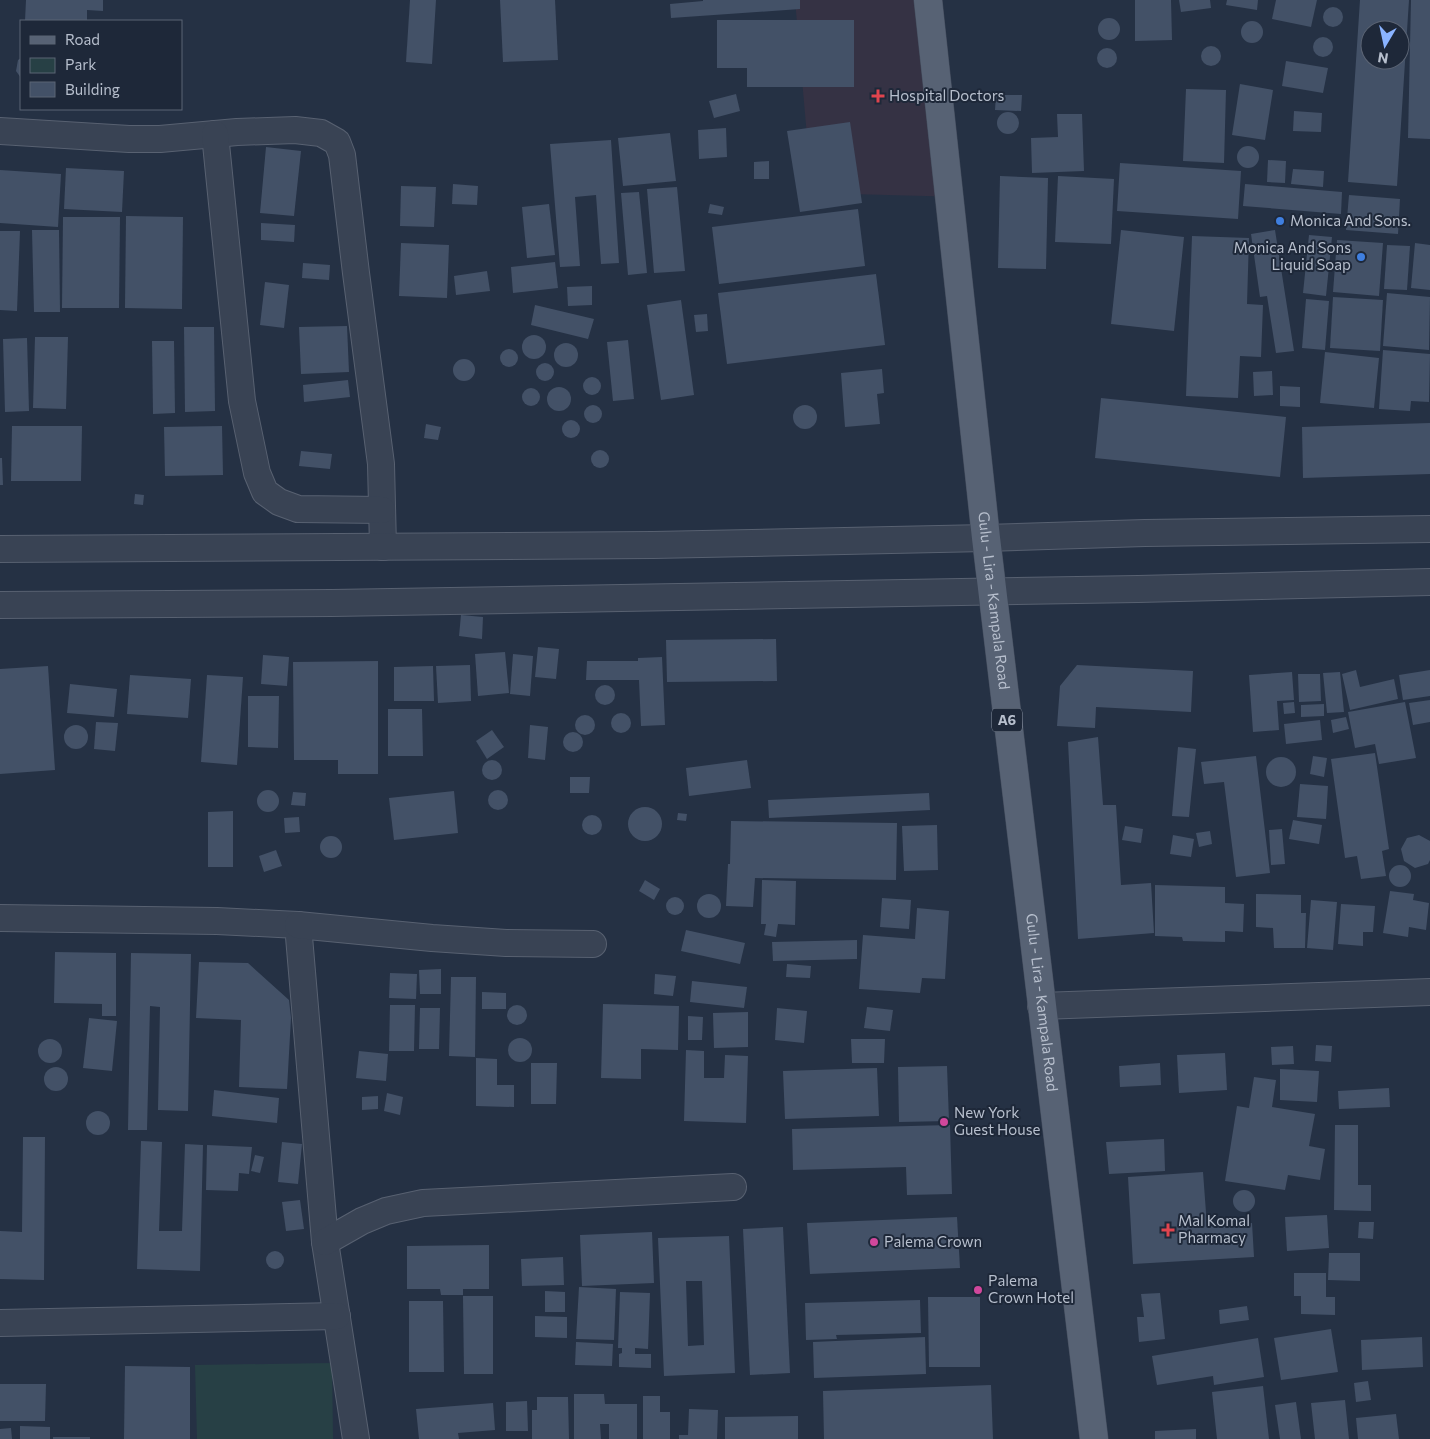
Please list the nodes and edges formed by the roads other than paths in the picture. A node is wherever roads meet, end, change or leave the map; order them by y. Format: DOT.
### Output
graph roads {
  1 [pos="928,0"];
  2 [pos="0,131"];
  3 [pos="215,134"];
  4 [pos="382,510"];
  5 [pos="1430,528"];
  6 [pos="986,538"];
  7 [pos="383,547"];
  8 [pos="0,549"];
  9 [pos="1430,582"];
  10 [pos="992,591"];
  11 [pos="0,605"];
  12 [pos="0,918"];
  13 [pos="298,925"];
  14 [pos="592,944"];
  15 [pos="1430,992"];
  16 [pos="1041,1006"];
  17 [pos="733,1187"];
  18 [pos="325,1242"];
  19 [pos="337,1316"];
  20 [pos="0,1323"];
  21 [pos="356,1439"];
  22 [pos="1094,1439"];
  1 -- 6 [label="main road, Gulu - Lira - Kampala Road / A6"];
  2 -- 3 [label="street"];
  3 -- 4 [label="street"];
  3 -- 4 [label="street"];
  4 -- 7 [label="street"];
  5 -- 6 [label="street"];
  6 -- 7 [label="street"];
  6 -- 10 [label="main road, Gulu - Lira - Kampala Road / A6"];
  7 -- 8 [label="street"];
  9 -- 10 [label="street"];
  10 -- 11 [label="street"];
  10 -- 16 [label="main road, Gulu - Lira - Kampala Road / A6"];
  12 -- 13 [label="street"];
  13 -- 14 [label="street"];
  13 -- 18 [label="street"];
  15 -- 16 [label="street"];
  16 -- 22 [label="main road, Gulu - Lira - Kampala Road / A6"];
  17 -- 18 [label="street"];
  18 -- 19 [label="street"];
  19 -- 20 [label="street"];
  19 -- 21 [label="street"];
}
